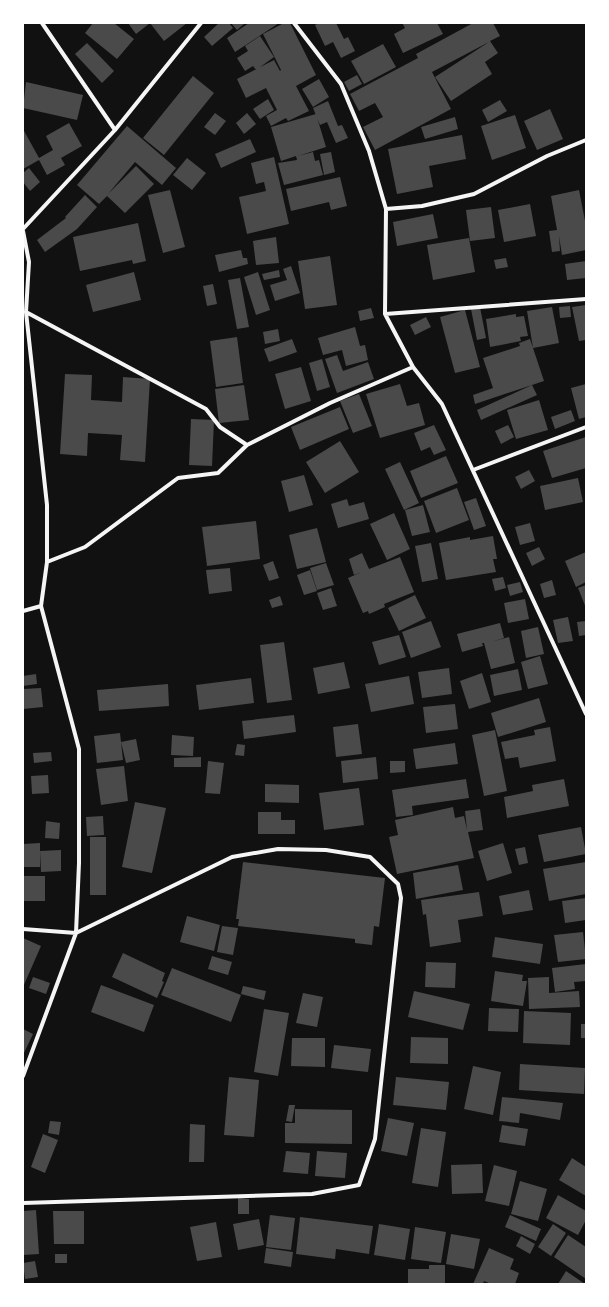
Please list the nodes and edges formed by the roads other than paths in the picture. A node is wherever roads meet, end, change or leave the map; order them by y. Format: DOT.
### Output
graph roads {
  1 [pos="42,23"];
  2 [pos="201,23"];
  3 [pos="294,23"];
  4 [pos="115,130"];
  5 [pos="586,140"];
  6 [pos="386,209"];
  7 [pos="23,230"];
  8 [pos="586,299"];
  9 [pos="26,312"];
  10 [pos="385,314"];
  11 [pos="414,367"];
  12 [pos="586,427"];
  13 [pos="247,445"];
  14 [pos="473,470"];
  15 [pos="46,562"];
  16 [pos="41,606"];
  17 [pos="23,611"];
  18 [pos="586,714"];
  19 [pos="23,929"];
  20 [pos="76,933"];
  21 [pos="23,1076"];
  22 [pos="23,1203"];
  1 -- 4 [label="street"];
  2 -- 4 [label="street"];
  3 -- 6 [label="street"];
  4 -- 7 [label="street"];
  5 -- 6 [label="street"];
  6 -- 10 [label="street"];
  7 -- 9 [label="street"];
  8 -- 10 [label="street"];
  9 -- 13 [label="street"];
  9 -- 15 [label="street"];
  10 -- 11 [label="street"];
  11 -- 13 [label="street"];
  11 -- 14 [label="street"];
  12 -- 14 [label="street"];
  13 -- 15 [label="street"];
  14 -- 18 [label="street"];
  15 -- 16 [label="street"];
  16 -- 17 [label="street"];
  16 -- 20 [label="street"];
  19 -- 20 [label="street"];
  20 -- 21 [label="street"];
  20 -- 22 [label="street"];
}
